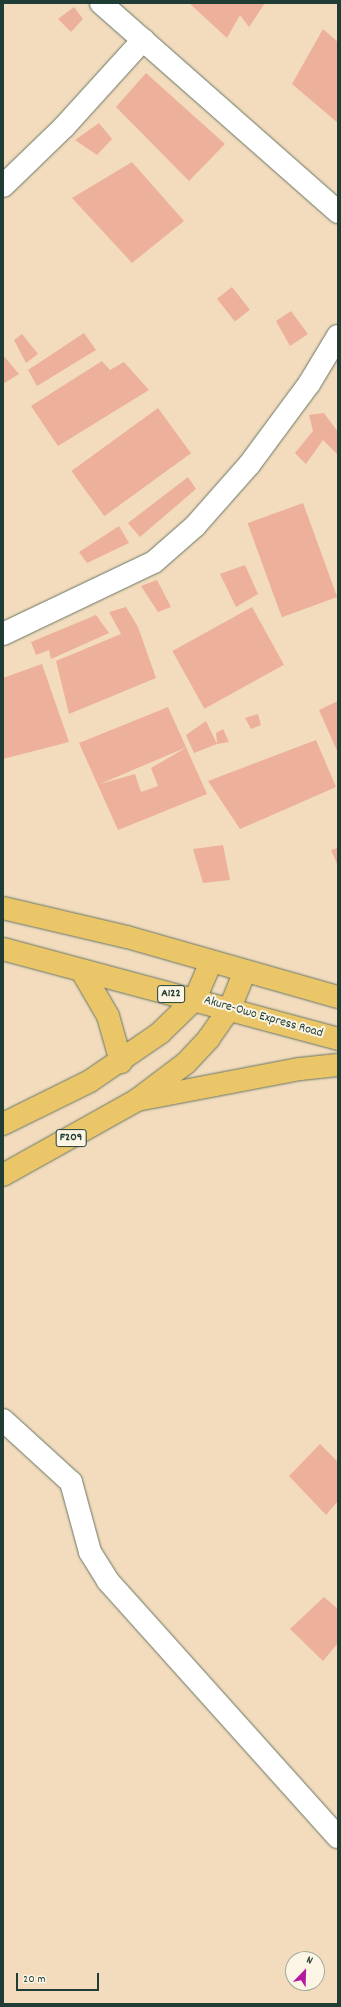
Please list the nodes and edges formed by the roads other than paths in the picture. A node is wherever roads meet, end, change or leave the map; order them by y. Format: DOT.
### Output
graph roads {
  1 [pos="101,3"];
  2 [pos="143,40"];
  3 [pos="3,186"];
  4 [pos="338,212"];
  5 [pos="338,336"];
  6 [pos="3,634"];
  7 [pos="3,908"];
  8 [pos="3,949"];
  9 [pos="211,962"];
  10 [pos="245,971"];
  11 [pos="83,972"];
  12 [pos="338,997"];
  13 [pos="195,999"];
  14 [pos="230,1008"];
  15 [pos="338,1039"];
  16 [pos="121,1062"];
  17 [pos="338,1065"];
  18 [pos="137,1100"];
  19 [pos="3,1124"];
  20 [pos="3,1175"];
  21 [pos="3,1420"];
  22 [pos="338,1837"];
  1 -- 2 [label="street"];
  2 -- 3 [label="street"];
  2 -- 4 [label="street"];
  5 -- 6 [label="street"];
  7 -- 9 [label="main road"];
  8 -- 11 [label="main road, Akure-Owo Express Road / A122"];
  9 -- 10 [label="main road"];
  9 -- 13 [label="main road"];
  10 -- 12 [label="main road"];
  10 -- 14 [label="main road"];
  11 -- 13 [label="main road, Akure-Owo Express Road / A122"];
  11 -- 16 [label="main road"];
  13 -- 14 [label="main road, Akure-Owo Express Road / A122"];
  13 -- 16 [label="main road"];
  14 -- 15 [label="main road, Akure-Owo Express Road / A122"];
  14 -- 18 [label="main road"];
  16 -- 19 [label="main road"];
  17 -- 18 [label="main road"];
  18 -- 20 [label="main road, F209"];
  21 -- 22 [label="street"];
}
